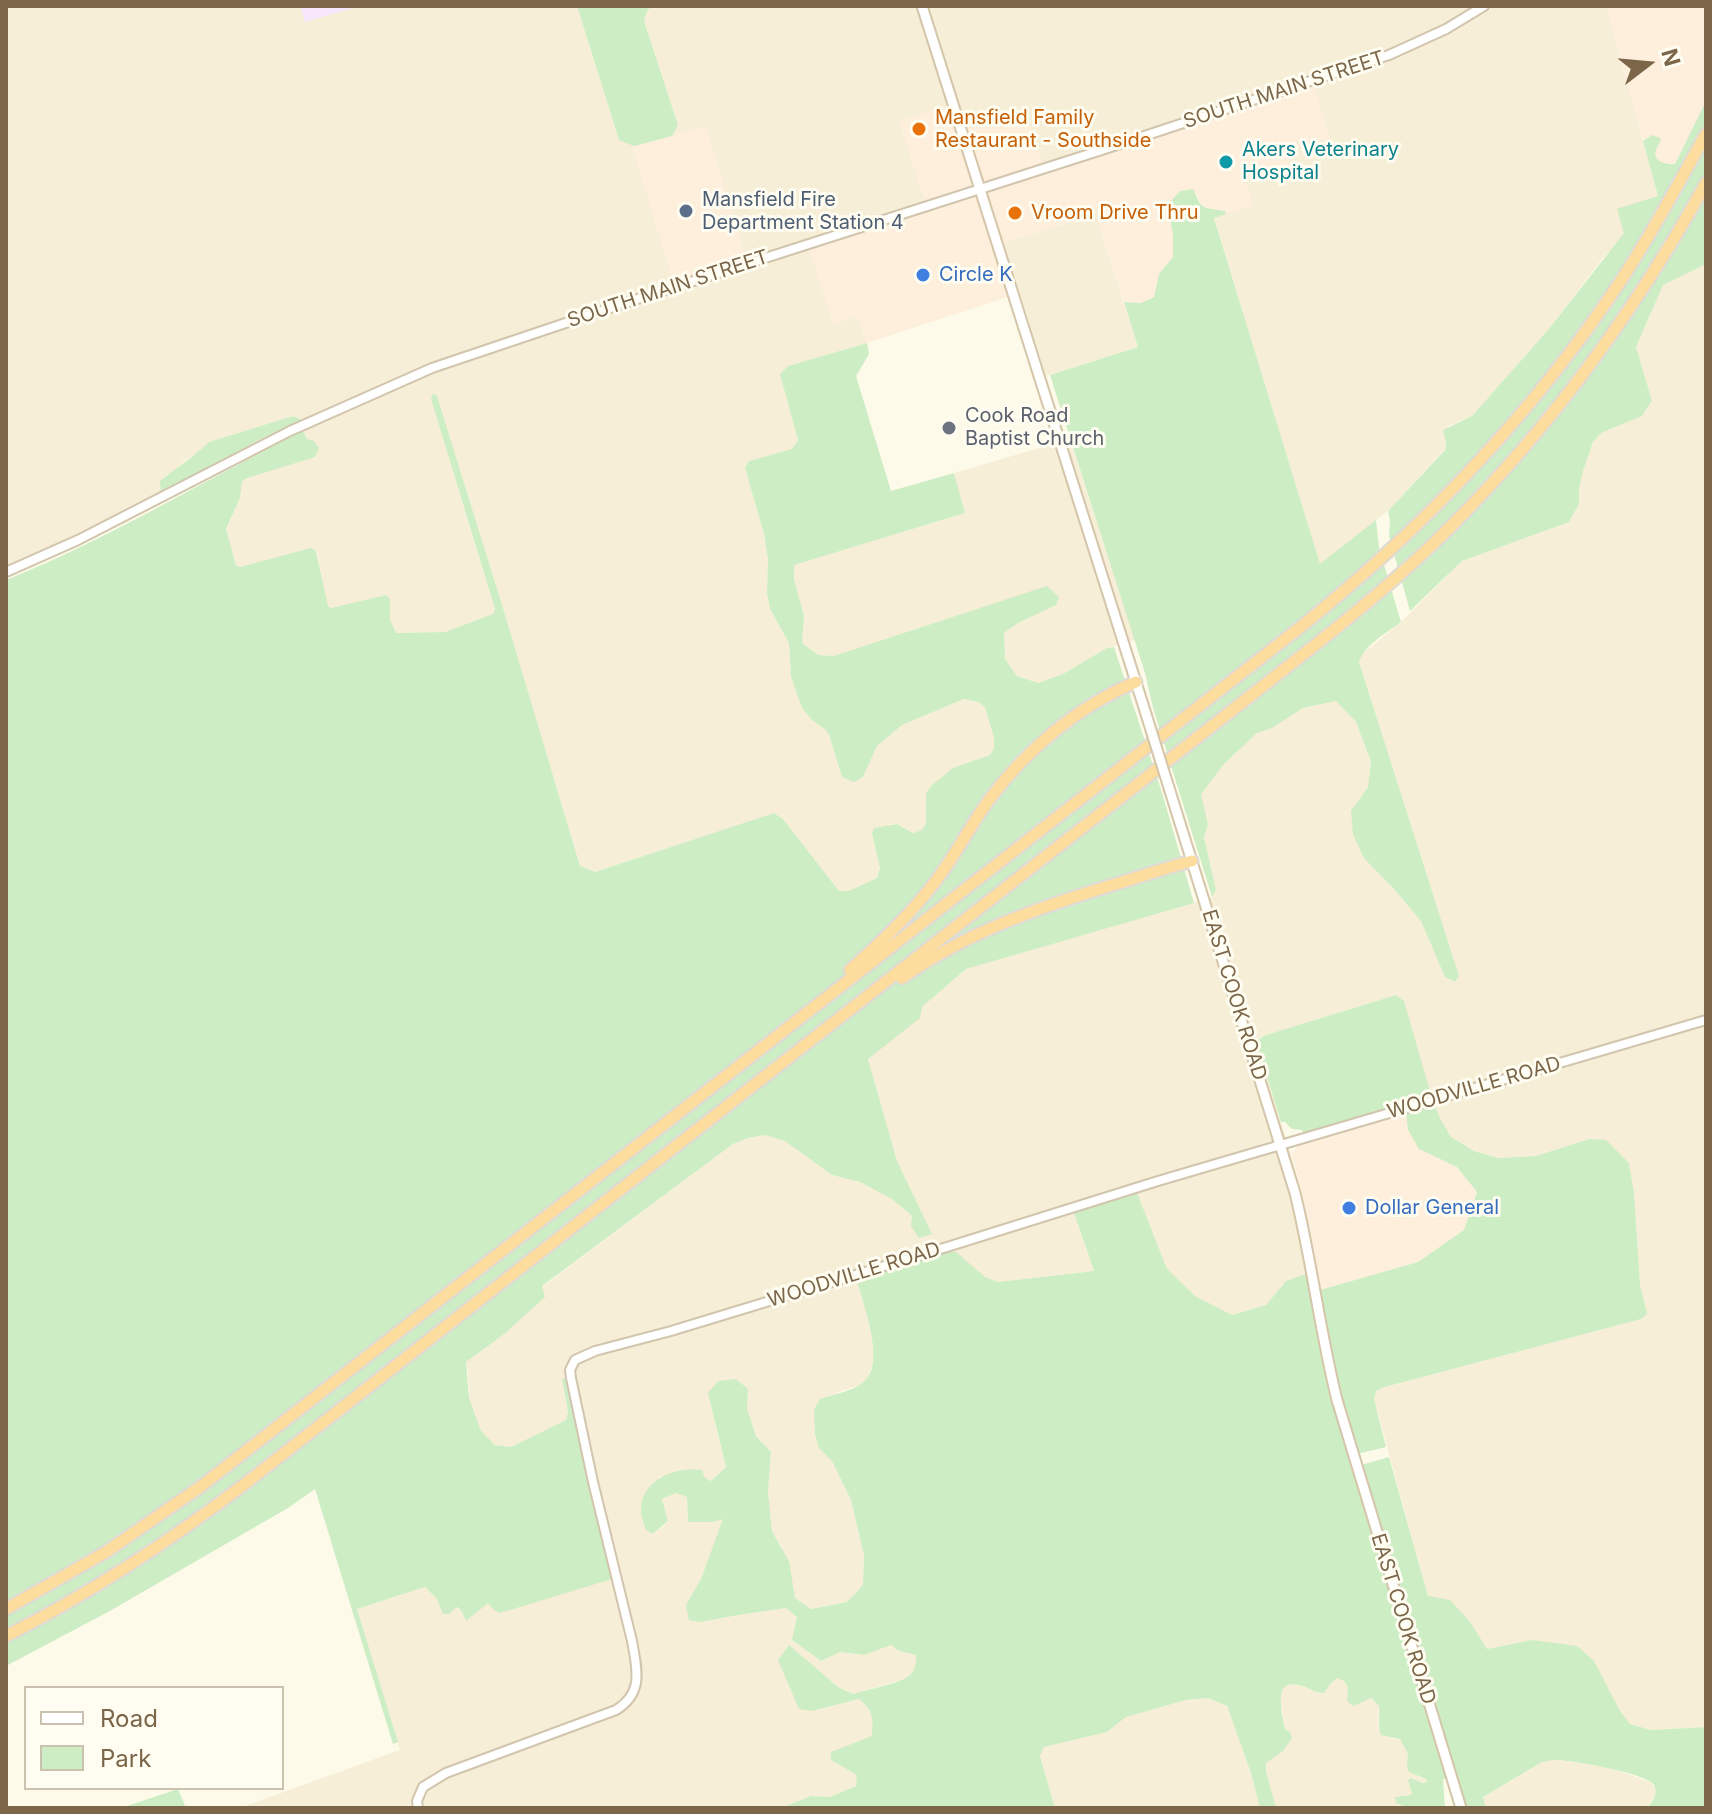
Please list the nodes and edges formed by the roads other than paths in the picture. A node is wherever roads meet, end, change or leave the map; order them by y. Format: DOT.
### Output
graph roads {
  1 [pos="922,6"];
  2 [pos="1484,6"];
  3 [pos="1706,134"];
  4 [pos="1706,183"];
  5 [pos="981,188"];
  6 [pos="6,572"];
  7 [pos="1136,682"];
  8 [pos="1192,861"];
  9 [pos="1706,1020"];
  10 [pos="831,1025"];
  11 [pos="730,1073"];
  12 [pos="1281,1145"];
  13 [pos="6,1609"];
  14 [pos="6,1636"];
  15 [pos="418,1808"];
  16 [pos="1461,1808"];
  1 -- 5 [label="main road, EAST COOK ROAD"];
  2 -- 5 [label="street, SOUTH MAIN STREET"];
  3 -- 11 [label="highway"];
  4 -- 10 [label="highway"];
  5 -- 6 [label="street, SOUTH MAIN STREET"];
  5 -- 7 [label="main road, EAST COOK ROAD"];
  7 -- 8 [label="main road, EAST COOK ROAD, bridge"];
  7 -- 11 [label="highway"];
  8 -- 10 [label="highway"];
  8 -- 12 [label="main road, EAST COOK ROAD"];
  9 -- 12 [label="street, WOODVILLE ROAD"];
  10 -- 14 [label="highway"];
  11 -- 13 [label="highway"];
  12 -- 15 [label="street, WOODVILLE ROAD"];
  12 -- 16 [label="main road, EAST COOK ROAD"];
}
